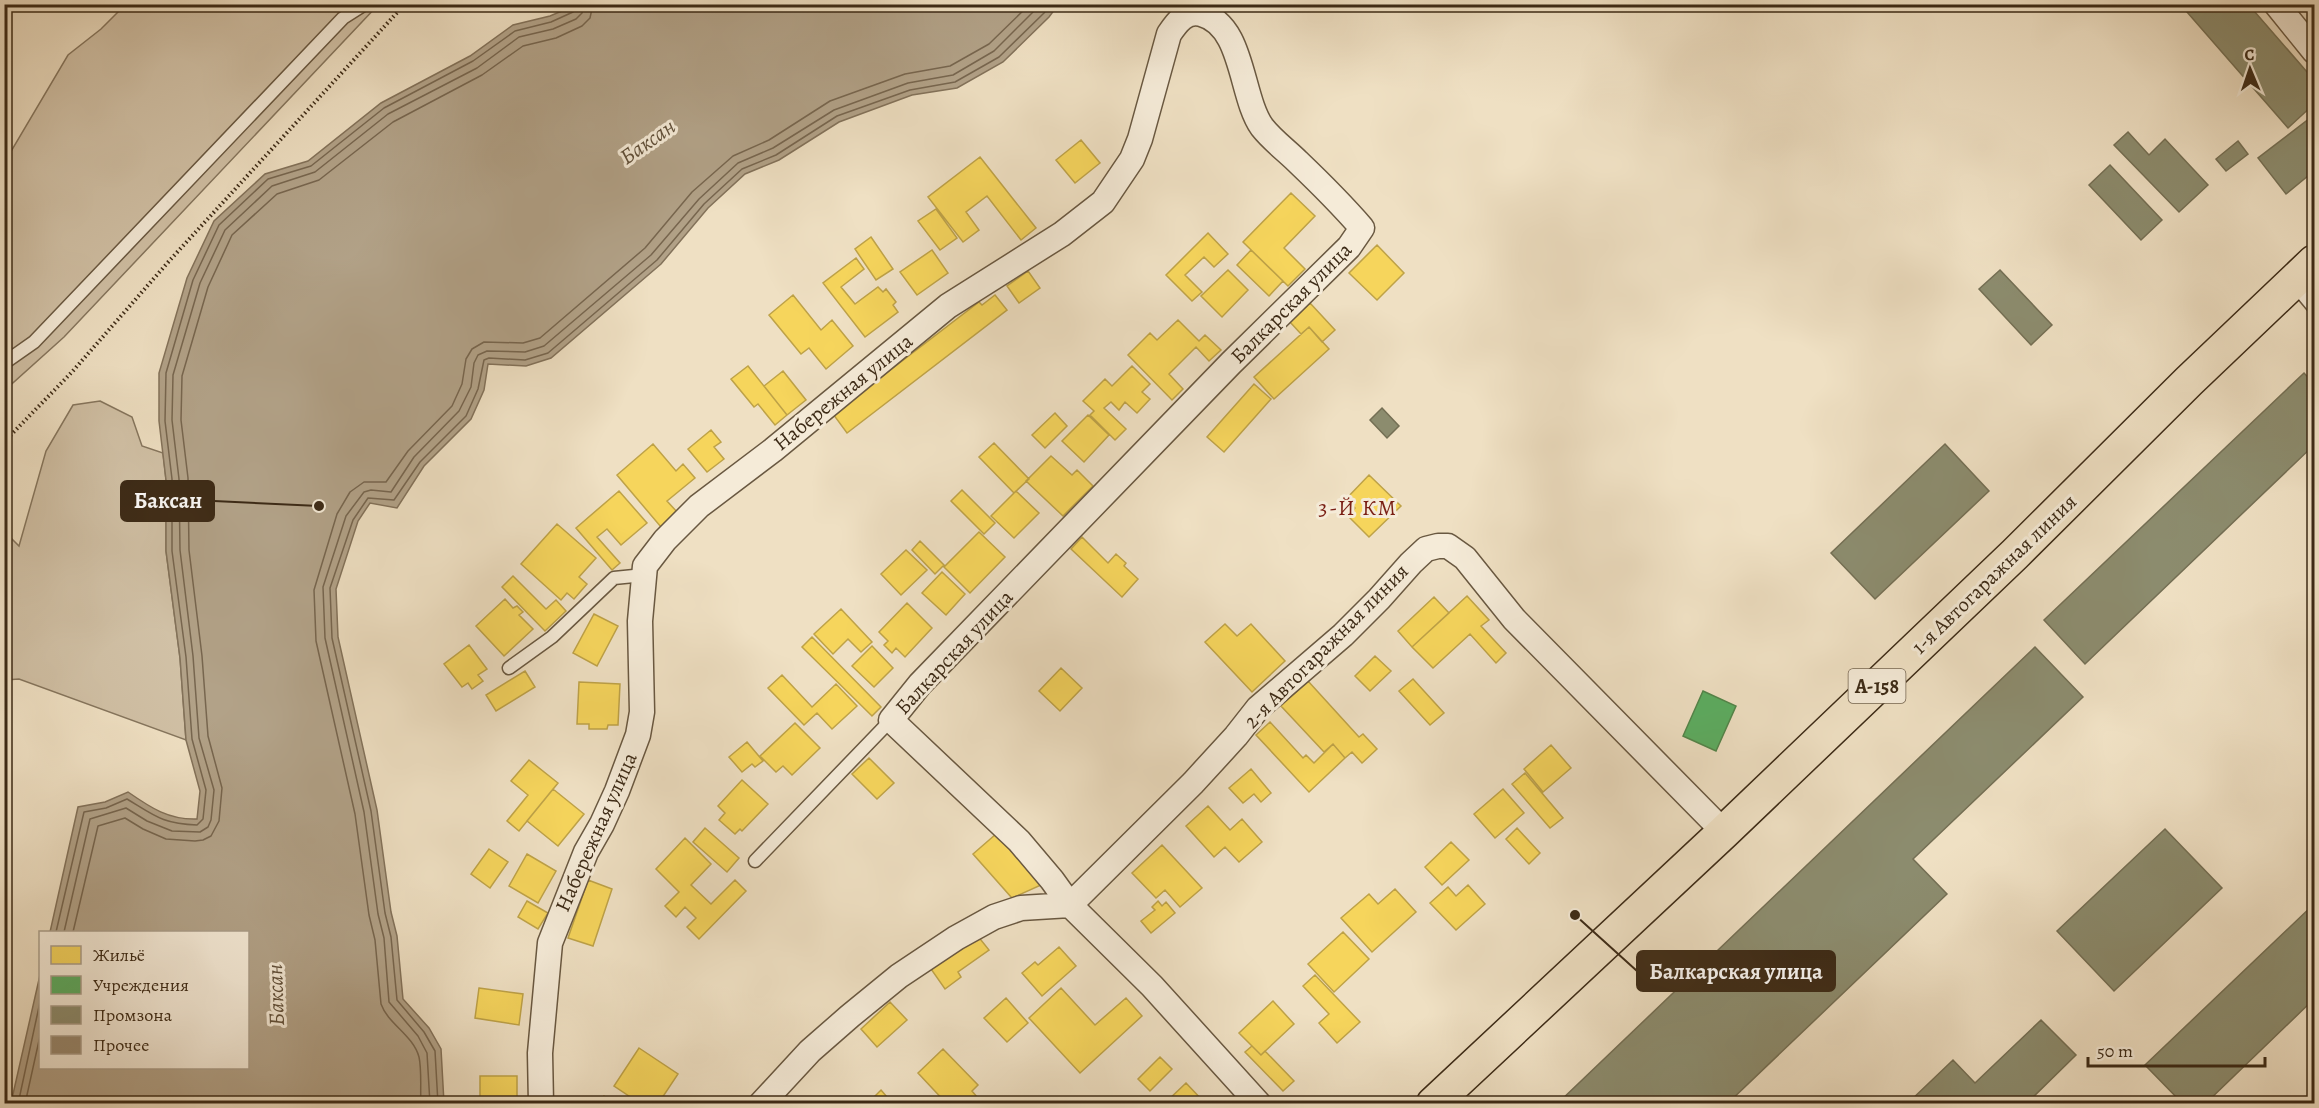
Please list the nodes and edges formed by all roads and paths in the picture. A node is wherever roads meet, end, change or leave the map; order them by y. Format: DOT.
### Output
graph roads {
  1 [pos="365,4"];
  2 [pos="405,4"];
  3 [pos="2276,4"];
  4 [pos="2314,51"];
  5 [pos="1362,228"];
  6 [pos="2304,272"];
  7 [pos="2314,308"];
  8 [pos="4,363"];
  9 [pos="4,442"];
  10 [pos="644,575"];
  11 [pos="509,668"];
  12 [pos="891,720"];
  13 [pos="1725,832"];
  14 [pos="755,861"];
  15 [pos="1070,905"];
  16 [pos="541,1104"];
  17 [pos="761,1104"];
  18 [pos="1259,1104"];
  19 [pos="1433,1104"];
  1 -- 8 [label="lane"];
  2 -- 9 [label="path"];
  3 -- 4 [label="street"];
  5 -- 10 [label="street, Набережная улица"];
  5 -- 12 [label="street, Балкарская улица"];
  6 -- 7 [label="lane"];
  6 -- 13 [label="main road, 1-я Автогаражная линия / А-158"];
  10 -- 11 [label="lane"];
  10 -- 16 [label="street, Набережная улица"];
  12 -- 14 [label="lane"];
  12 -- 15 [label="street, Балкарская улица"];
  13 -- 15 [label="street, 2-я Автогаражная линия"];
  13 -- 19 [label="main road, 1-я Автогаражная линия / А-158"];
  15 -- 17 [label="street"];
  15 -- 18 [label="street, Балкарская улица"];
}
